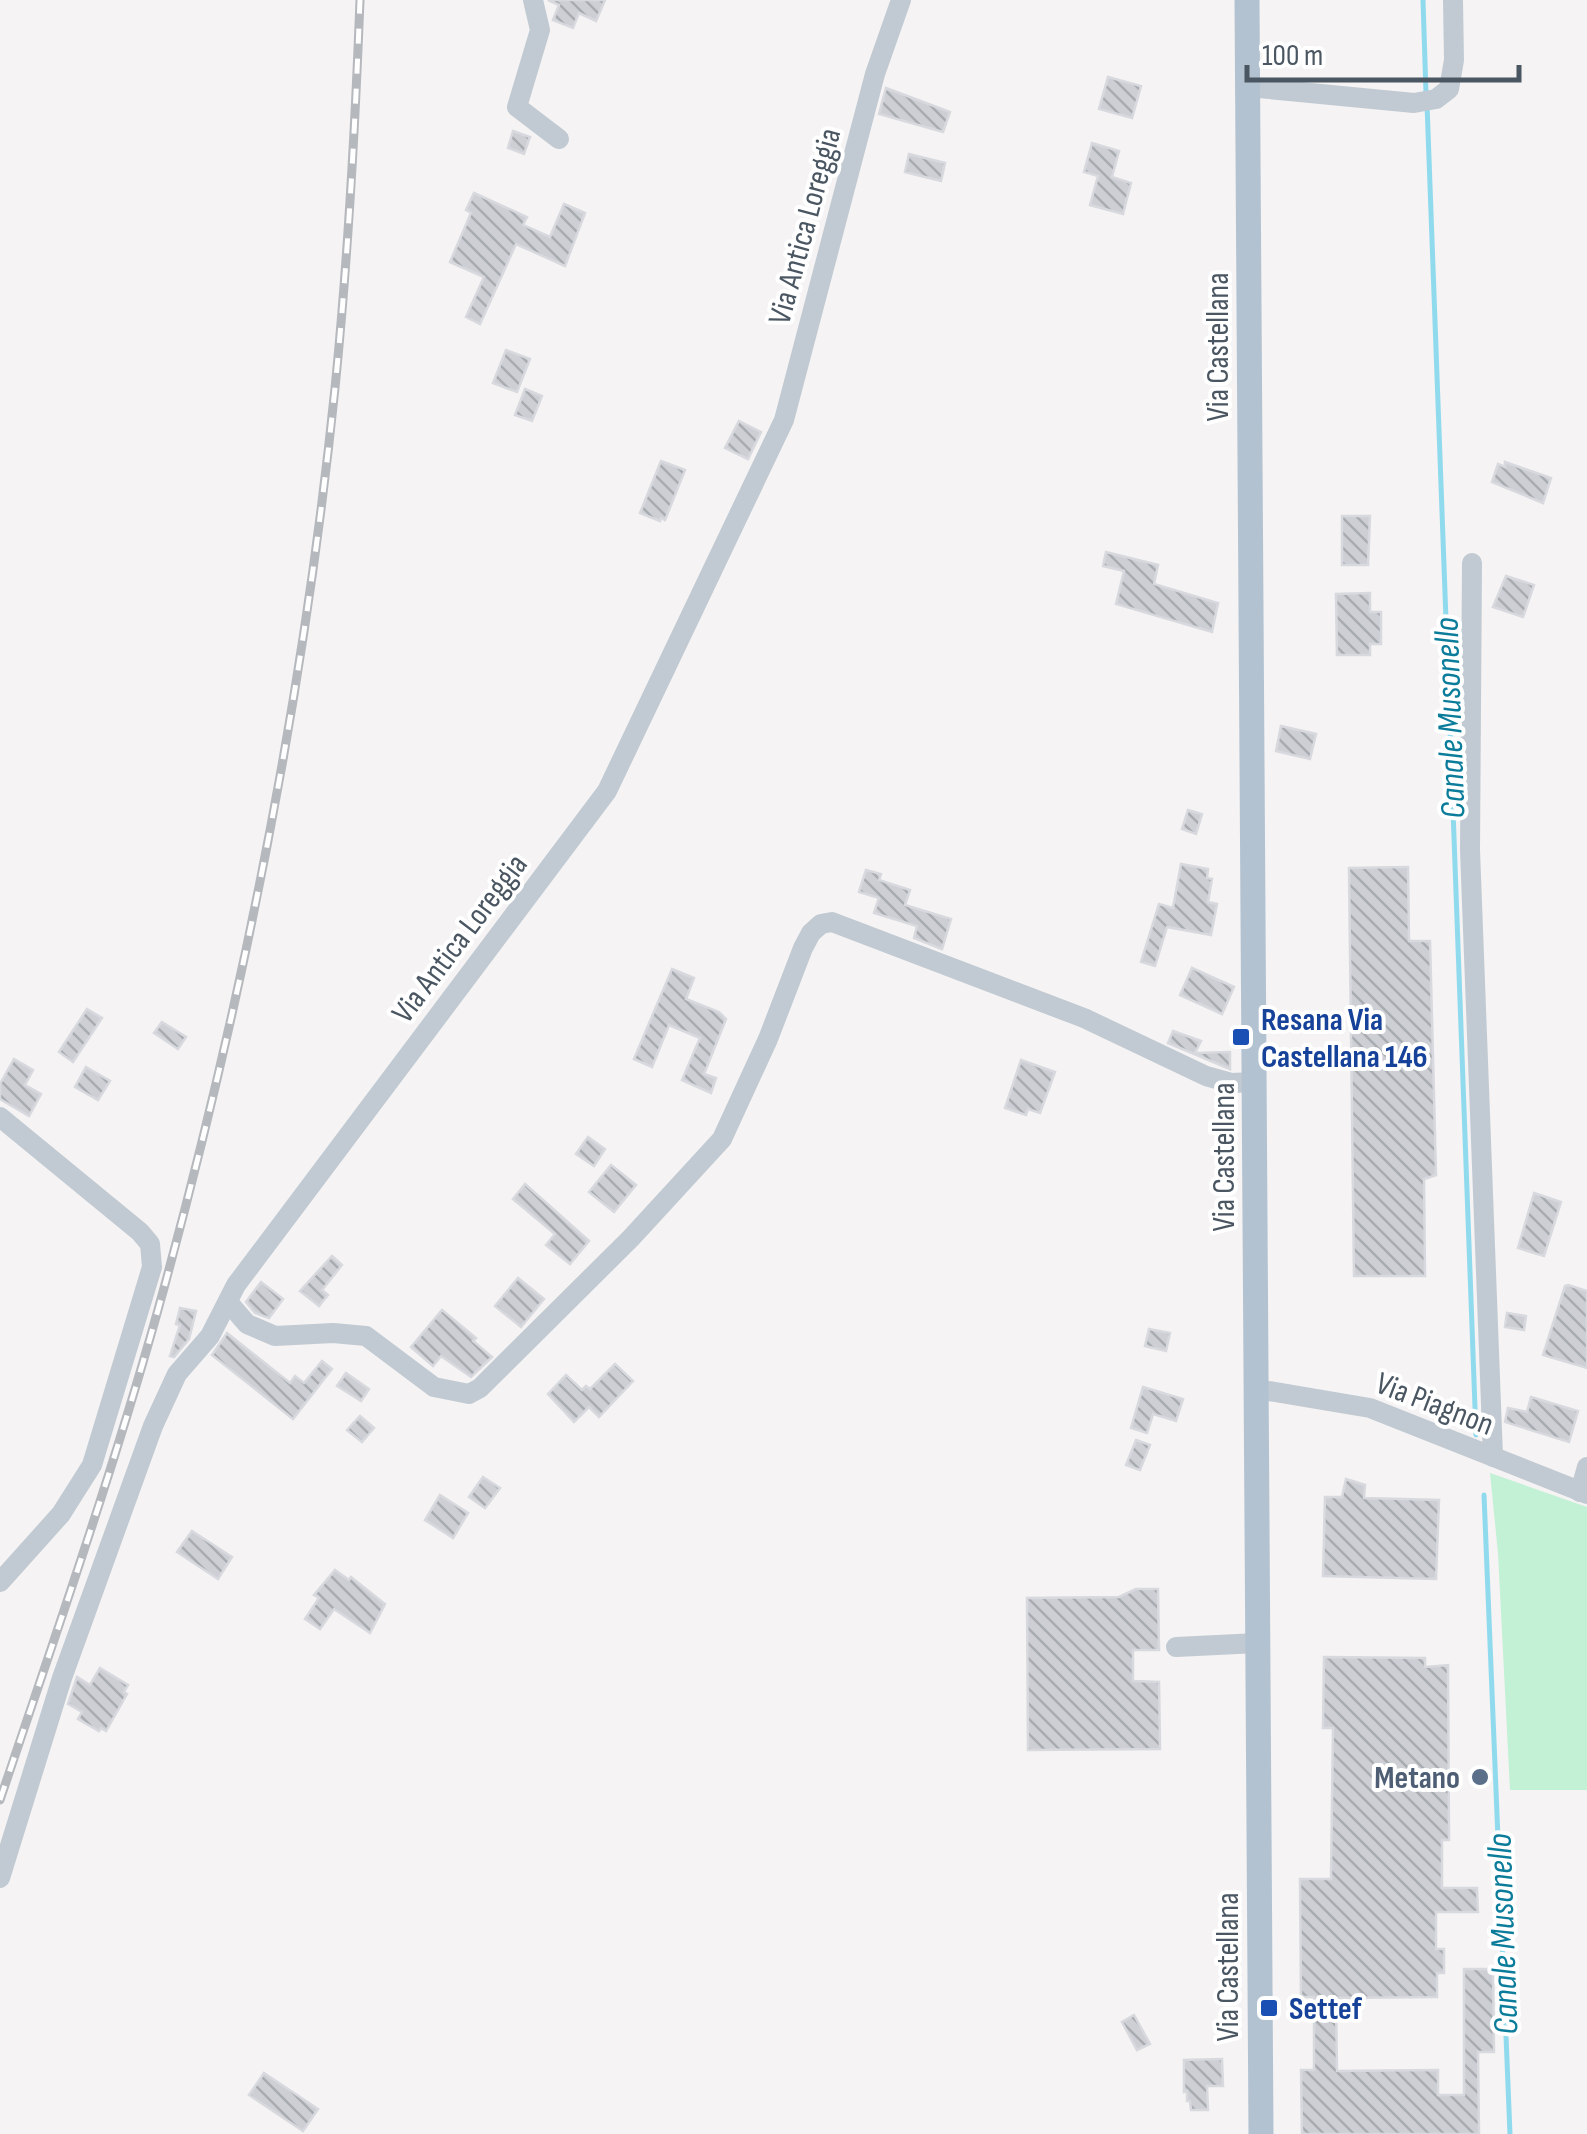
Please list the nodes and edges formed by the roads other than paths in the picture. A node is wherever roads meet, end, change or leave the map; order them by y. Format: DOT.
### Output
graph roads {
  1 [pos="533,0"];
  2 [pos="901,0"];
  3 [pos="1248,0"];
  4 [pos="1453,0"];
  5 [pos="1248,87"];
  6 [pos="560,139"];
  7 [pos="1472,563"];
  8 [pos="1255,1082"];
  9 [pos="0,1116"];
  10 [pos="228,1302"];
  11 [pos="1257,1389"];
  12 [pos="1493,1457"];
  13 [pos="1587,1467"];
  14 [pos="1584,1493"];
  15 [pos="0,1582"];
  16 [pos="1258,1643"];
  17 [pos="1176,1646"];
  18 [pos="0,1878"];
  19 [pos="1261,2134"];
  1 -- 6 [label="street"];
  2 -- 10 [label="street, Via Antica Loreggia"];
  3 -- 5 [label="main road, Via Castellana"];
  4 -- 5 [label="street"];
  5 -- 8 [label="main road, Via Castellana"];
  7 -- 12 [label="street"];
  8 -- 10 [label="street"];
  8 -- 11 [label="main road, Via Castellana"];
  9 -- 15 [label="street"];
  10 -- 18 [label="street, Via Antica Loreggia"];
  11 -- 12 [label="street, Via Piagnon"];
  11 -- 16 [label="main road, Via Castellana"];
  12 -- 14 [label="street, Via Piagnon"];
  13 -- 14 [label="street"];
  16 -- 17 [label="street"];
  16 -- 19 [label="main road, Via Castellana"];
}
